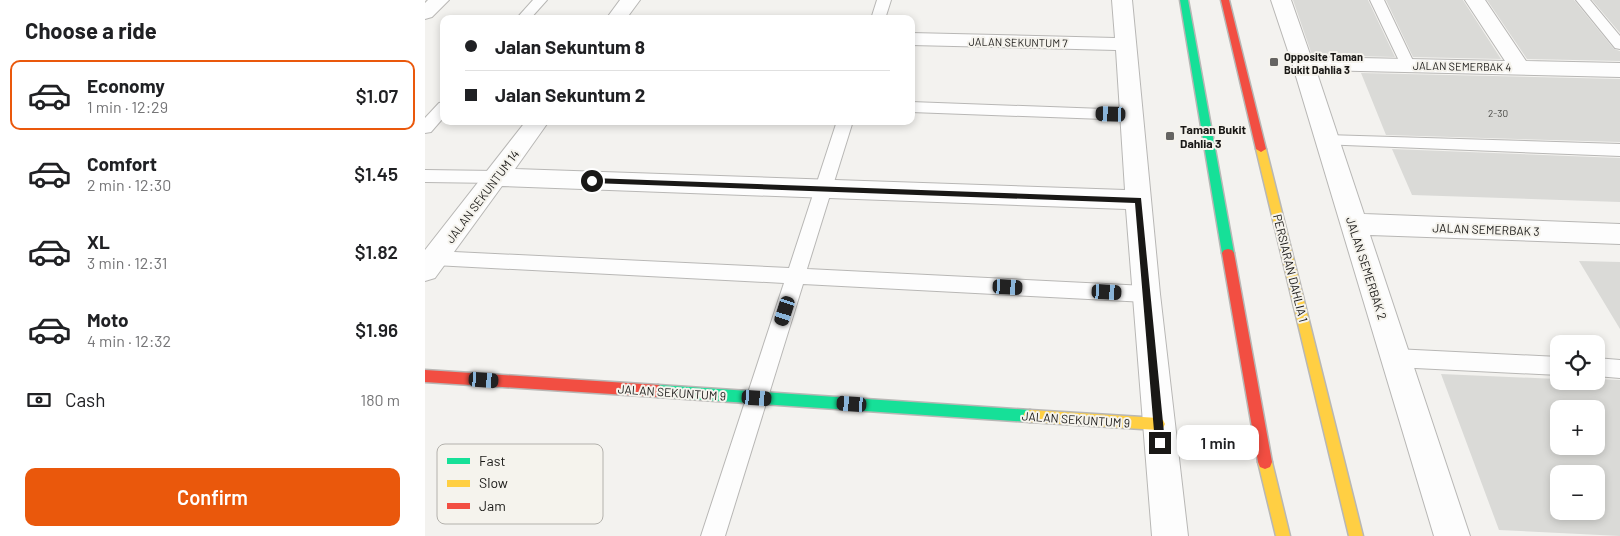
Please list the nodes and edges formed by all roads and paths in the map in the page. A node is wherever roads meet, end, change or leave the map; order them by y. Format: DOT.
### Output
graph roads {
  1 [pos="439,0"];
  2 [pos="540,0"];
  3 [pos="630,0"];
  4 [pos="884,0"];
  5 [pos="1121,0"];
  6 [pos="1184,0"];
  7 [pos="1225,0"];
  8 [pos="1281,0"];
  9 [pos="1377,0"];
  10 [pos="1475,0"];
  11 [pos="1583,0"];
  12 [pos="425,13"];
  13 [pos="527,15"];
  14 [pos="619,15"];
  15 [pos="879,15"];
  16 [pos="915,39"];
  17 [pos="1125,44"];
  18 [pos="1620,45"];
  19 [pos="1303,63"];
  20 [pos="1407,65"];
  21 [pos="1520,68"];
  22 [pos="1620,70"];
  23 [pos="915,107"];
  24 [pos="440,111"];
  25 [pos="1131,115"];
  26 [pos="535,125"];
  27 [pos="844,125"];
  28 [pos="425,128"];
  29 [pos="1326,140"];
  30 [pos="1620,150"];
  31 [pos="425,176"];
  32 [pos="496,177"];
  33 [pos="823,189"];
  34 [pos="1139,200"];
  35 [pos="1353,224"];
  36 [pos="1620,234"];
  37 [pos="429,264"];
  38 [pos="796,277"];
  39 [pos="1146,294"];
  40 [pos="1395,358"];
  41 [pos="1550,366"];
  42 [pos="1605,368"];
  43 [pos="1620,369"];
  44 [pos="425,376"];
  45 [pos="757,398"];
  46 [pos="1158,424"];
  47 [pos="713,536"];
  48 [pos="1170,536"];
  49 [pos="1283,536"];
  50 [pos="1356,536"];
  51 [pos="1451,536"];
  1 -- 12 [label="street"];
  2 -- 13 [label="lane"];
  3 -- 14 [label="street"];
  4 -- 15 [label="lane"];
  5 -- 17 [label="street"];
  6 -- 49 [label="street"];
  7 -- 50 [label="street, PERSIARAN DAHLIA 1"];
  8 -- 19 [label="street, JALAN SEMERBAK 2"];
  9 -- 20 [label="lane"];
  10 -- 21 [label="street"];
  11 -- 18 [label="lane"];
  16 -- 17 [label="street, JALAN SEKUNTUM 7"];
  17 -- 25 [label="street"];
  19 -- 20 [label="street, JALAN SEMERBAK 4"];
  19 -- 29 [label="street, JALAN SEMERBAK 2"];
  20 -- 21 [label="street, JALAN SEMERBAK 4"];
  21 -- 22 [label="street, JALAN SEMERBAK 4"];
  23 -- 25 [label="lane"];
  24 -- 28 [label="lane"];
  25 -- 34 [label="street"];
  26 -- 32 [label="street, JALAN SEKUNTUM 14"];
  27 -- 33 [label="lane"];
  29 -- 30 [label="lane"];
  29 -- 35 [label="street, JALAN SEMERBAK 2"];
  31 -- 32 [label="lane"];
  32 -- 33 [label="street"];
  32 -- 37 [label="street, JALAN SEKUNTUM 14"];
  33 -- 34 [label="street"];
  33 -- 38 [label="lane"];
  34 -- 39 [label="street"];
  35 -- 36 [label="street, JALAN SEMERBAK 3"];
  35 -- 40 [label="street, JALAN SEMERBAK 2"];
  37 -- 38 [label="lane"];
  38 -- 39 [label="lane"];
  38 -- 45 [label="lane"];
  39 -- 46 [label="street"];
  40 -- 41 [label="lane"];
  40 -- 51 [label="street, JALAN SEMERBAK 2"];
  42 -- 43 [label="lane"];
  44 -- 45 [label="street, JALAN SEKUNTUM 9"];
  45 -- 46 [label="street, JALAN SEKUNTUM 9"];
  45 -- 47 [label="lane"];
  46 -- 48 [label="street"];
}
